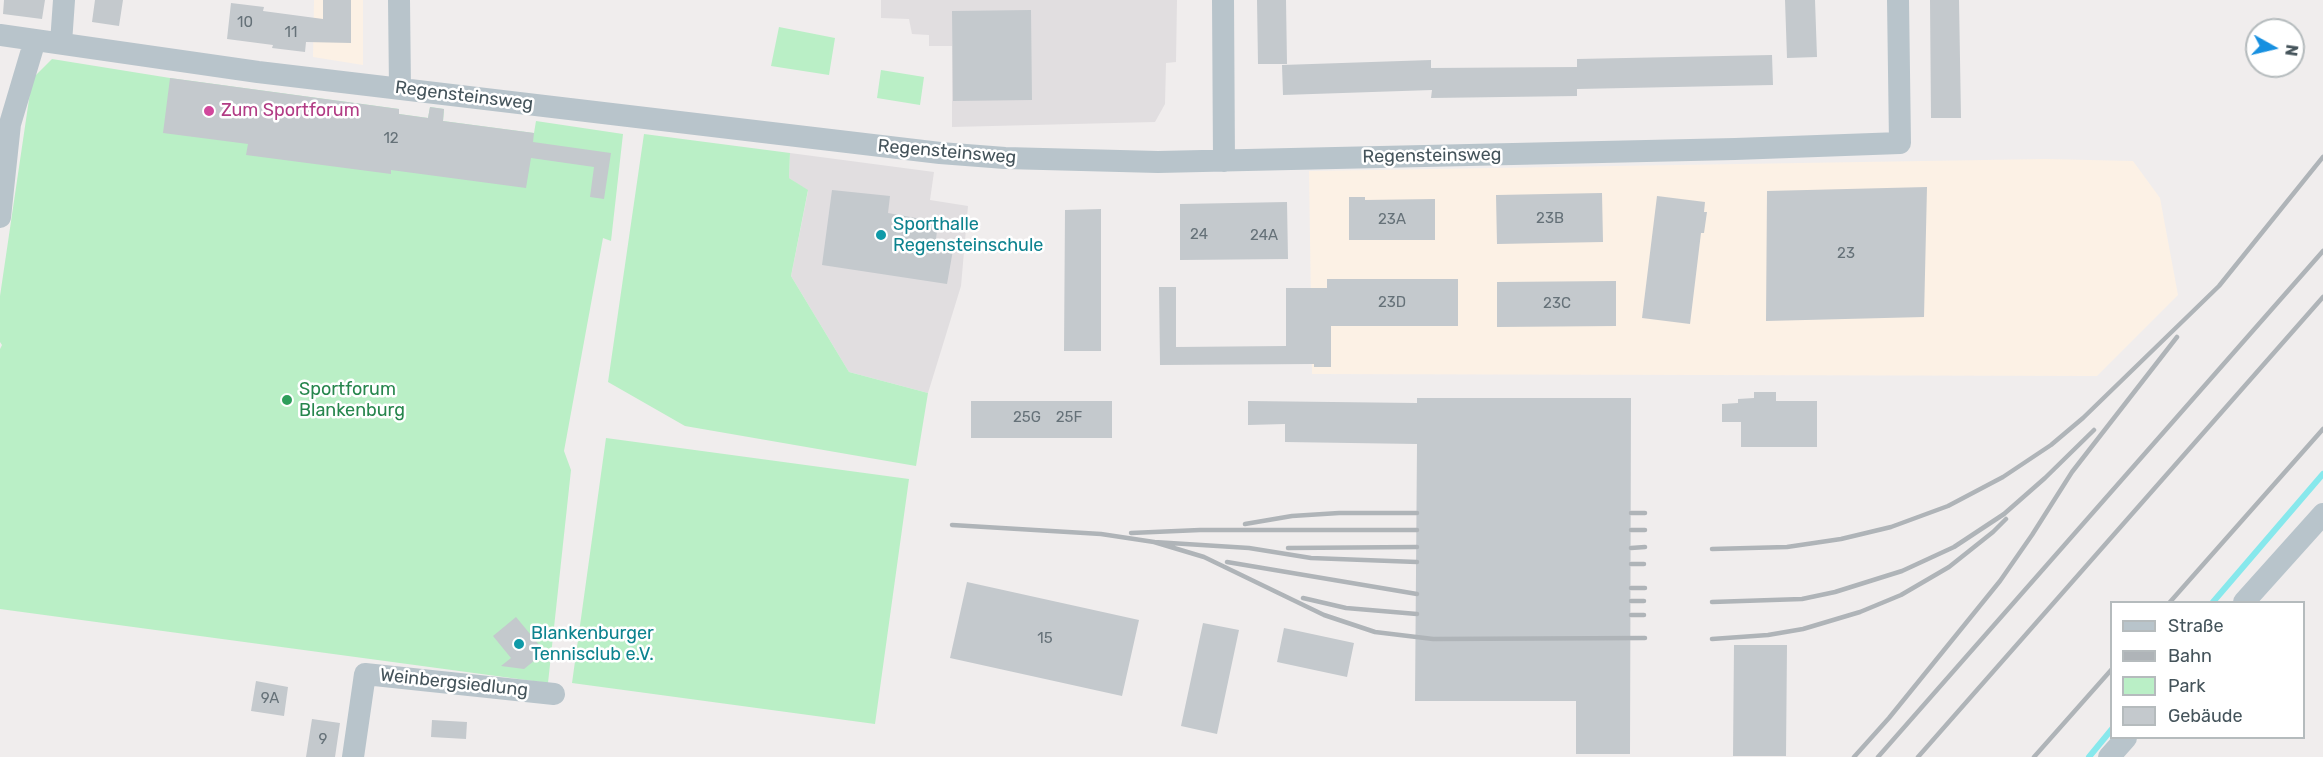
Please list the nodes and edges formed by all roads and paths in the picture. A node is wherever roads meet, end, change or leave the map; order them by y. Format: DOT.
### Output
graph roads {
  1 [pos="64,0"];
  2 [pos="399,0"];
  3 [pos="1223,0"];
  4 [pos="1898,0"];
  5 [pos="0,35"];
  6 [pos="35,40"];
  7 [pos="61,43"];
  8 [pos="400,88"];
  9 [pos="1224,161"];
  10 [pos="0,217"];
  11 [pos="2323,514"];
  12 [pos="2246,601"];
  13 [pos="554,694"];
  14 [pos="2125,739"];
  15 [pos="354,757"];
  16 [pos="2109,757"];
  1 -- 7 [label="street"];
  2 -- 8 [label="street"];
  3 -- 9 [label="street"];
  4 -- 9 [label="street, Regensteinsweg"];
  5 -- 6 [label="street, Regensteinsweg"];
  6 -- 7 [label="street, Regensteinsweg"];
  6 -- 10 [label="street"];
  7 -- 8 [label="street, Regensteinsweg"];
  8 -- 9 [label="street, Regensteinsweg"];
  11 -- 12 [label="street"];
  13 -- 15 [label="street, Weinbergsiedlung"];
  14 -- 16 [label="street"];
}
